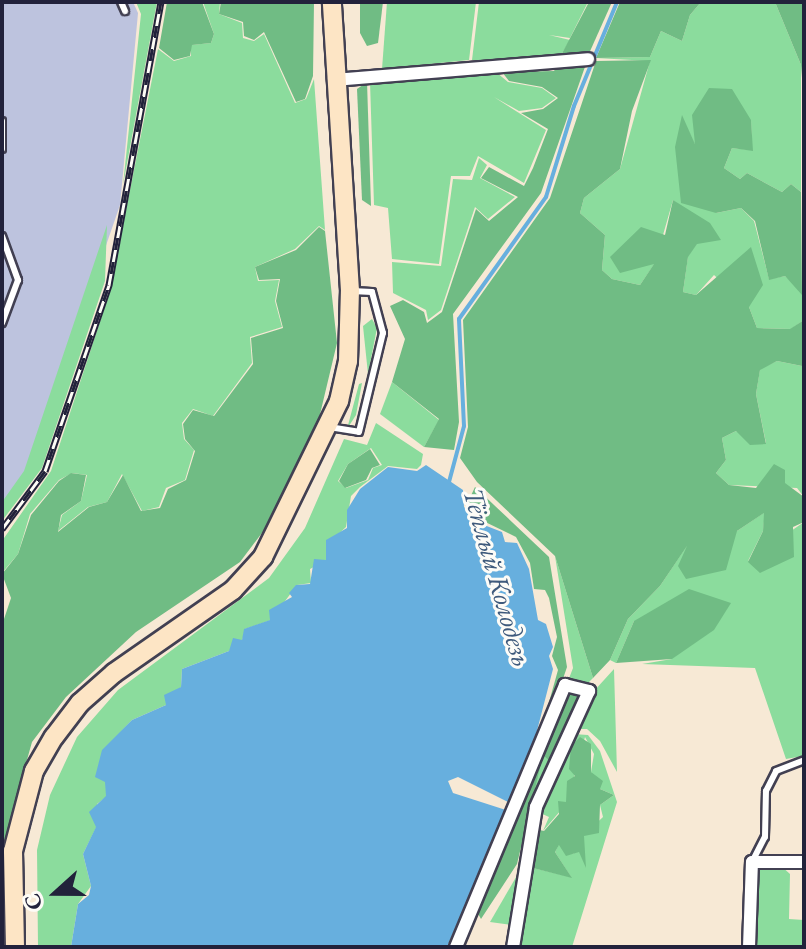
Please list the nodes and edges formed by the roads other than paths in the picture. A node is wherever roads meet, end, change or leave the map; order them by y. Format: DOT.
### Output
graph roads {
  1 [pos="121,2"];
  2 [pos="332,2"];
  3 [pos="125,11"];
  4 [pos="588,59"];
  5 [pos="334,80"];
  6 [pos="2,121"];
  7 [pos="2,149"];
  8 [pos="2,236"];
  9 [pos="350,291"];
  10 [pos="2,323"];
  11 [pos="329,427"];
  12 [pos="804,760"];
  13 [pos="752,862"];
  14 [pos="804,862"];
  15 [pos="15,947"];
  16 [pos="456,947"];
  17 [pos="513,947"];
  18 [pos="749,947"];
  1 -- 3 [label="lane"];
  2 -- 5 [label="main road"];
  4 -- 5 [label="street"];
  5 -- 9 [label="main road"];
  6 -- 7 [label="lane"];
  8 -- 10 [label="lane"];
  9 -- 11 [label="main road"];
  9 -- 11 [label="lane"];
  11 -- 15 [label="main road"];
  12 -- 13 [label="lane"];
  13 -- 14 [label="street"];
  13 -- 18 [label="street"];
  16 -- 17 [label="street"];
}
